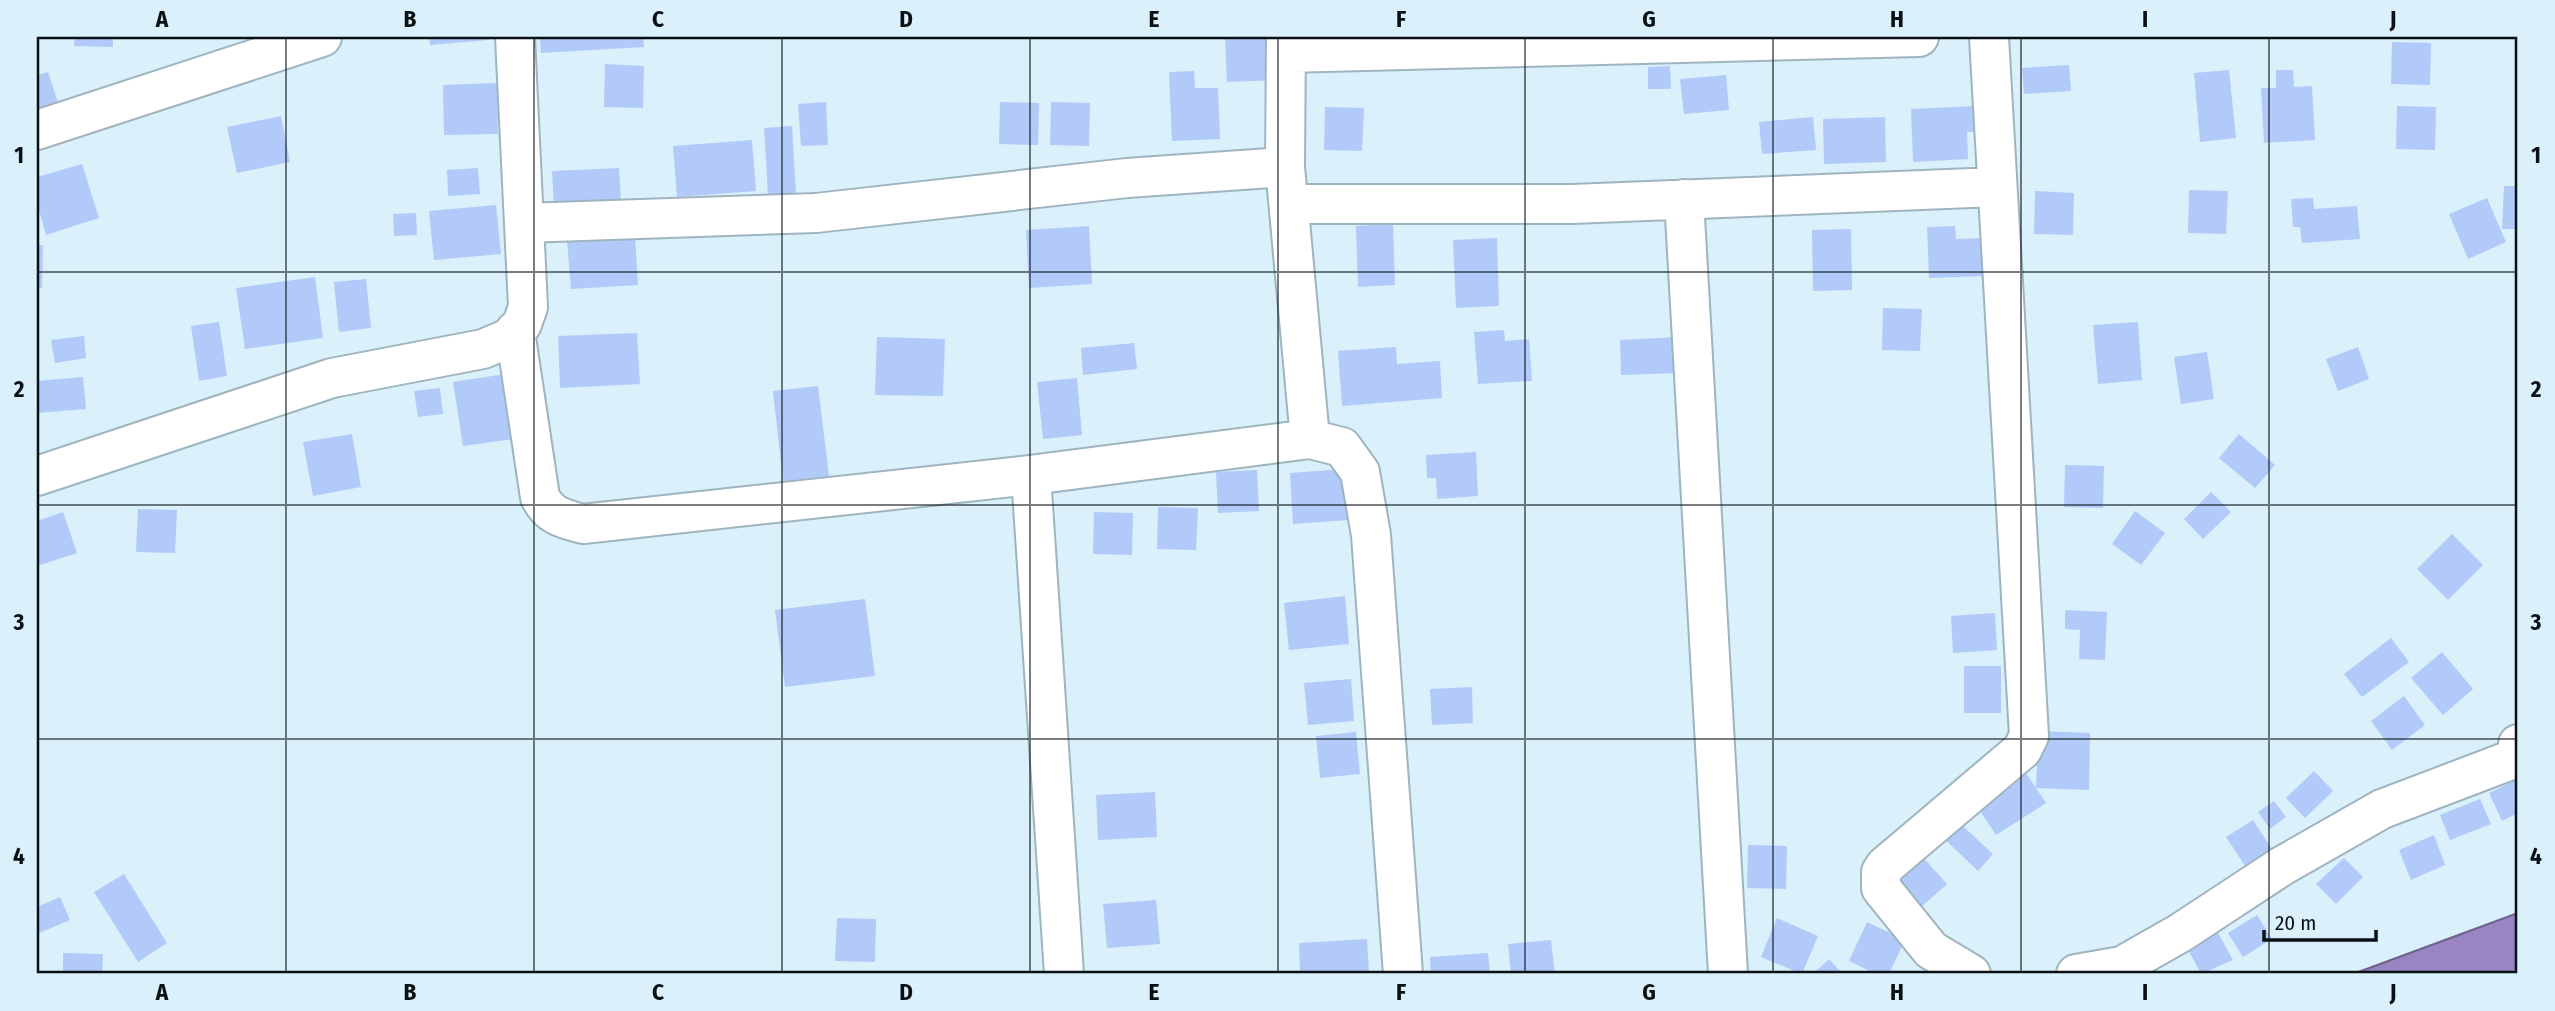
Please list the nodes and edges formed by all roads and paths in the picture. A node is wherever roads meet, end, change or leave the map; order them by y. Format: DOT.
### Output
graph roads {
  1 [pos="322,37"];
  2 [pos="514,37"];
  3 [pos="1919,37"];
  4 [pos="1989,37"];
  5 [pos="1286,45"];
  6 [pos="37,130"];
  7 [pos="1287,185"];
  8 [pos="1997,187"];
  9 [pos="1684,199"];
  10 [pos="524,223"];
  11 [pos="515,331"];
  12 [pos="1310,439"];
  13 [pos="1031,475"];
  14 [pos="37,476"];
  15 [pos="2518,744"];
  16 [pos="1064,974"];
  17 [pos="1403,974"];
  18 [pos="1728,974"];
  19 [pos="1971,974"];
  20 [pos="2076,974"];
  1 -- 6 [label="street"];
  2 -- 10 [label="street"];
  3 -- 5 [label="street"];
  4 -- 8 [label="street"];
  5 -- 7 [label="street"];
  7 -- 9 [label="street"];
  7 -- 10 [label="street"];
  7 -- 12 [label="street"];
  8 -- 9 [label="street"];
  8 -- 19 [label="street"];
  9 -- 18 [label="street"];
  10 -- 11 [label="street"];
  11 -- 13 [label="street"];
  11 -- 14 [label="street"];
  12 -- 13 [label="street"];
  12 -- 17 [label="street"];
  13 -- 16 [label="street"];
  15 -- 20 [label="street"];
}
